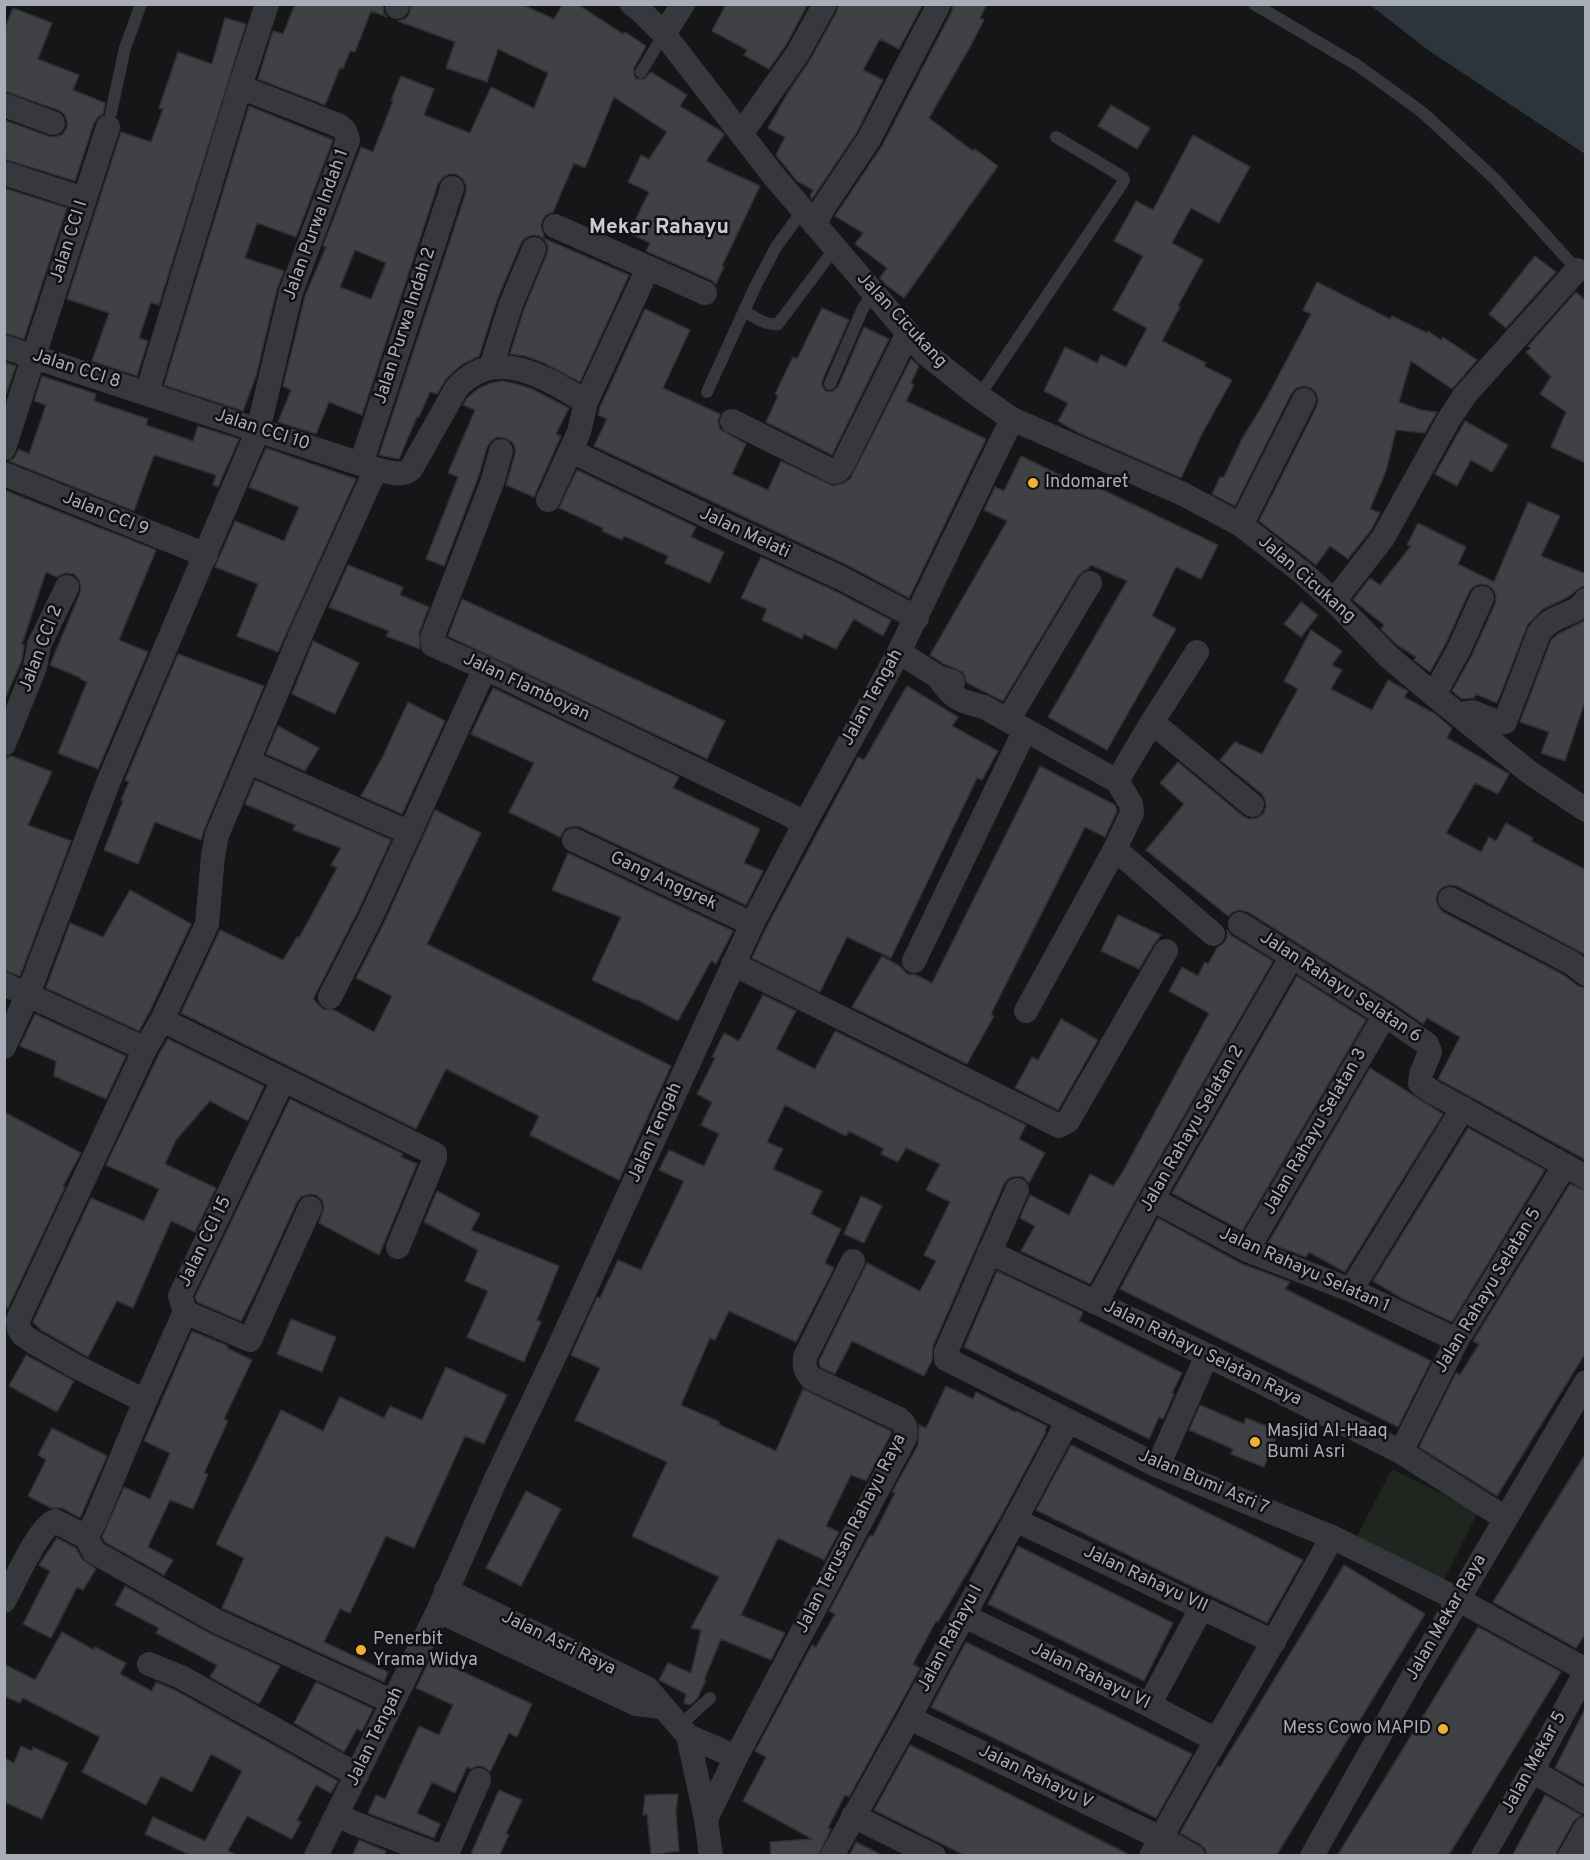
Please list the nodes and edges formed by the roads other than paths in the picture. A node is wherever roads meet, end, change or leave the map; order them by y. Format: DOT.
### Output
graph roads {
  1 [pos="141,4"];
  2 [pos="267,4"];
  3 [pos="632,4"];
  4 [pos="683,4"];
  5 [pos="825,4"];
  6 [pos="939,4"];
  7 [pos="1254,4"];
  8 [pos="664,34"];
  9 [pos="641,72"];
  10 [pos="240,87"];
  11 [pos="4,105"];
  12 [pos="109,120"];
  13 [pos="53,123"];
  14 [pos="741,134"];
  15 [pos="1056,137"];
  16 [pos="4,173"];
  17 [pos="452,188"];
  18 [pos="84,199"];
  19 [pos="809,218"];
  20 [pos="555,226"];
  21 [pos="835,248"];
  22 [pos="534,249"];
  23 [pos="648,268"];
  24 [pos="1581,274"];
  25 [pos="873,292"];
  26 [pos="705,293"];
  27 [pos="744,312"];
  28 [pos="908,333"];
  29 [pos="4,347"];
  30 [pos="33,356"];
  31 [pos="492,367"];
  32 [pos="830,384"];
  33 [pos="706,392"];
  34 [pos="147,393"];
  35 [pos="979,396"];
  36 [pos="1304,400"];
  37 [pos="586,402"];
  38 [pos="1012,418"];
  39 [pos="732,421"];
  40 [pos="258,430"];
  41 [pos="4,448"];
  42 [pos="501,451"];
  43 [pos="571,451"];
  44 [pos="368,466"];
  45 [pos="4,474"];
  46 [pos="548,500"];
  47 [pos="1241,525"];
  48 [pos="206,555"];
  49 [pos="1090,583"];
  50 [pos="67,587"];
  51 [pos="1482,598"];
  52 [pos="1586,600"];
  53 [pos="1335,601"];
  54 [pos="917,618"];
  55 [pos="1197,651"];
  56 [pos="899,652"];
  57 [pos="485,668"];
  58 [pos="1434,695"];
  59 [pos="1459,715"];
  60 [pos="1152,722"];
  61 [pos="1017,725"];
  62 [pos="4,744"];
  63 [pos="249,762"];
  64 [pos="1117,781"];
  65 [pos="1252,805"];
  66 [pos="1586,810"];
  67 [pos="804,825"];
  68 [pos="410,833"];
  69 [pos="574,840"];
  70 [pos="1115,849"];
  71 [pos="1450,899"];
  72 [pos="752,924"];
  73 [pos="1240,924"];
  74 [pos="1214,934"];
  75 [pos="1166,951"];
  76 [pos="1292,956"];
  77 [pos="914,961"];
  78 [pos="733,964"];
  79 [pos="1586,974"];
  80 [pos="4,984"];
  81 [pos="28,994"];
  82 [pos="330,997"];
  83 [pos="1026,1011"];
  84 [pos="1385,1015"];
  85 [pos="162,1020"];
  86 [pos="4,1047"];
  87 [pos="145,1049"];
  88 [pos="283,1080"];
  89 [pos="1463,1108"];
  90 [pos="1575,1171"];
  91 [pos="1017,1190"];
  92 [pos="1152,1199"];
  93 [pos="310,1208"];
  94 [pos="398,1247"];
  95 [pos="1247,1250"];
  96 [pos="989,1252"];
  97 [pos="853,1261"];
  98 [pos="1351,1290"];
  99 [pos="1096,1303"];
  100 [pos="185,1312"];
  101 [pos="11,1317"];
  102 [pos="1457,1340"];
  103 [pos="1207,1355"];
  104 [pos="1586,1382"];
  105 [pos="145,1401"];
  106 [pos="1068,1421"];
  107 [pos="1401,1452"];
  108 [pos="1158,1466"];
  109 [pos="1504,1518"];
  110 [pos="1015,1520"];
  111 [pos="86,1537"];
  112 [pos="1332,1537"];
  113 [pos="1457,1599"];
  114 [pos="442,1600"];
  115 [pos="4,1601"];
  116 [pos="1202,1607"];
  117 [pos="964,1616"];
  118 [pos="1274,1642"];
  119 [pos="149,1664"];
  120 [pos="1586,1670"];
  121 [pos="710,1698"];
  122 [pos="393,1702"];
  123 [pos="1149,1705"];
  124 [pos="909,1718"];
  125 [pos="684,1731"];
  126 [pos="1216,1740"];
  127 [pos="736,1757"];
  128 [pos="1532,1771"];
  129 [pos="357,1775"];
  130 [pos="479,1780"];
  131 [pos="1586,1802"];
  132 [pos="337,1815"];
  133 [pos="853,1816"];
  134 [pos="706,1819"];
  135 [pos="1586,1828"];
  136 [pos="1156,1847"];
  137 [pos="316,1856"];
  138 [pos="440,1856"];
  139 [pos="446,1856"];
  140 [pos="711,1856"];
  141 [pos="832,1856"];
  142 [pos="934,1856"];
  143 [pos="1193,1856"];
  144 [pos="1312,1856"];
  145 [pos="1483,1856"];
  146 [pos="1570,1856"];
  1 -- 12 [label="lane"];
  2 -- 10 [label="street"];
  3 -- 8 [label="street, Jalan Cicukang"];
  4 -- 8 [label="street"];
  5 -- 14 [label="street"];
  6 -- 19 [label="street"];
  7 -- 24 [label="lane"];
  8 -- 9 [label="lane"];
  8 -- 14 [label="street, Jalan Cicukang"];
  10 -- 34 [label="street"];
  10 -- 40 [label="street, Jalan Purwa Indah 1"];
  11 -- 13 [label="street"];
  12 -- 18 [label="street, Jalan CCI I"];
  14 -- 19 [label="street, Jalan Cicukang"];
  15 -- 35 [label="lane"];
  16 -- 18 [label="street"];
  17 -- 44 [label="street, Jalan Purwa Indah 2"];
  18 -- 30 [label="street, Jalan CCI I"];
  19 -- 21 [label="street, Jalan Cicukang"];
  19 -- 27 [label="lane"];
  20 -- 23 [label="street"];
  21 -- 25 [label="street, Jalan Cicukang"];
  21 -- 27 [label="lane"];
  22 -- 31 [label="street"];
  23 -- 26 [label="street"];
  23 -- 37 [label="street"];
  24 -- 53 [label="street"];
  25 -- 28 [label="street, Jalan Cicukang"];
  25 -- 32 [label="lane"];
  27 -- 33 [label="lane"];
  28 -- 35 [label="street, Jalan Cicukang"];
  28 -- 39 [label="street"];
  29 -- 30 [label="street, Jalan CCI 8"];
  30 -- 34 [label="street, Jalan CCI 8"];
  30 -- 41 [label="street, Jalan CCI I"];
  31 -- 37 [label="street"];
  31 -- 44 [label="street"];
  34 -- 40 [label="street, Jalan CCI 10"];
  35 -- 38 [label="street, Jalan Cicukang"];
  36 -- 47 [label="street"];
  37 -- 43 [label="street"];
  38 -- 47 [label="street, Jalan Cicukang"];
  38 -- 54 [label="street, Jalan Tengah"];
  40 -- 44 [label="street, Jalan CCI 10"];
  40 -- 48 [label="street"];
  42 -- 57 [label="street, Jalan Flamboyan"];
  43 -- 46 [label="street"];
  43 -- 54 [label="street, Jalan Melati"];
  44 -- 63 [label="street, Jalan Purwa Indah 2"];
  45 -- 48 [label="street, Jalan CCI 9"];
  47 -- 53 [label="street, Jalan Cicukang"];
  48 -- 81 [label="street"];
  49 -- 61 [label="street"];
  50 -- 62 [label="street, Jalan CCI 2"];
  51 -- 58 [label="street"];
  52 -- 59 [label="street"];
  53 -- 58 [label="street, Jalan Cicukang"];
  54 -- 56 [label="street, Jalan Tengah"];
  55 -- 60 [label="street"];
  56 -- 61 [label="street"];
  56 -- 67 [label="street, Jalan Tengah"];
  57 -- 67 [label="street, Jalan Flamboyan"];
  57 -- 68 [label="street"];
  58 -- 59 [label="street, Jalan Cicukang"];
  59 -- 66 [label="street, Jalan Cicukang"];
  60 -- 64 [label="street"];
  60 -- 65 [label="street"];
  61 -- 64 [label="street"];
  61 -- 77 [label="street"];
  63 -- 68 [label="street"];
  63 -- 85 [label="street, Jalan Purwa Indah 2"];
  64 -- 70 [label="street"];
  67 -- 72 [label="street, Jalan Tengah"];
  68 -- 82 [label="street"];
  69 -- 72 [label="street, Gang Anggrek"];
  70 -- 74 [label="street"];
  70 -- 83 [label="street"];
  71 -- 79 [label="street"];
  72 -- 78 [label="street, Jalan Tengah"];
  73 -- 76 [label="street, Jalan Rahayu Selatan 6"];
  75 -- 78 [label="street"];
  76 -- 84 [label="street, Jalan Rahayu Selatan 6"];
  76 -- 92 [label="street, Jalan Rahayu Selatan 2"];
  78 -- 114 [label="street, Jalan Tengah"];
  80 -- 81 [label="street"];
  81 -- 86 [label="street"];
  81 -- 87 [label="street"];
  84 -- 89 [label="street, Jalan Rahayu Selatan 6"];
  84 -- 95 [label="street, Jalan Rahayu Selatan 3"];
  85 -- 87 [label="street, Jalan Purwa Indah 2"];
  85 -- 88 [label="street"];
  87 -- 101 [label="street, Jalan Purwa Indah 2"];
  88 -- 94 [label="street"];
  88 -- 100 [label="street, Jalan CCI 15"];
  89 -- 90 [label="street, Jalan Rahayu Selatan 6"];
  89 -- 98 [label="street"];
  90 -- 102 [label="street, Jalan Rahayu Selatan 5"];
  91 -- 96 [label="street"];
  92 -- 95 [label="street, Jalan Rahayu Selatan 1"];
  92 -- 99 [label="street, Jalan Rahayu Selatan 2"];
  93 -- 100 [label="street"];
  95 -- 98 [label="street, Jalan Rahayu Selatan 1"];
  96 -- 99 [label="street, Jalan Rahayu Selatan Raya"];
  96 -- 106 [label="street, Jalan Bumi Asri 7"];
  97 -- 127 [label="street, Jalan Terusan Rahayu Raya"];
  98 -- 102 [label="street, Jalan Rahayu Selatan 1"];
  99 -- 103 [label="street, Jalan Rahayu Selatan Raya"];
  100 -- 105 [label="street, Jalan CCI 15"];
  101 -- 105 [label="street"];
  102 -- 107 [label="street, Jalan Rahayu Selatan 5"];
  103 -- 107 [label="street, Jalan Rahayu Selatan Raya"];
  103 -- 108 [label="street"];
  104 -- 109 [label="street, Jalan Mekar Raya"];
  105 -- 111 [label="street, Jalan CCI 15"];
  106 -- 108 [label="street, Jalan Bumi Asri 7"];
  106 -- 110 [label="street, Jalan Rahayu I"];
  107 -- 109 [label="street, Jalan Rahayu Selatan Raya"];
  108 -- 112 [label="street, Jalan Bumi Asri 7"];
  109 -- 113 [label="street, Jalan Mekar Raya"];
  110 -- 116 [label="street, Jalan Rahayu VII"];
  110 -- 117 [label="street, Jalan Rahayu I"];
  111 -- 115 [label="street"];
  111 -- 122 [label="street"];
  112 -- 113 [label="street, Jalan Bumi Asri 7"];
  112 -- 118 [label="street"];
  113 -- 120 [label="street, Jalan Bumi Asri 7"];
  113 -- 144 [label="street, Jalan Mekar Raya"];
  114 -- 122 [label="street, Jalan Tengah"];
  114 -- 125 [label="street, Jalan Asri Raya"];
  116 -- 118 [label="street, Jalan Rahayu VII"];
  116 -- 123 [label="street"];
  117 -- 123 [label="street, Jalan Rahayu VI"];
  117 -- 124 [label="street, Jalan Rahayu I"];
  118 -- 126 [label="street"];
  119 -- 129 [label="street"];
  120 -- 128 [label="street, Jalan Mekar 5"];
  121 -- 125 [label="lane"];
  122 -- 129 [label="street, Jalan Tengah"];
  123 -- 126 [label="street, Jalan Rahayu VI"];
  124 -- 133 [label="street, Jalan Rahayu I"];
  124 -- 136 [label="street, Jalan Rahayu V"];
  125 -- 127 [label="street"];
  125 -- 134 [label="street, Jalan Asri Raya"];
  126 -- 136 [label="street"];
  127 -- 134 [label="street, Jalan Terusan Rahayu Raya"];
  128 -- 131 [label="street"];
  128 -- 145 [label="street, Jalan Mekar 5"];
  129 -- 132 [label="street, Jalan Tengah"];
  130 -- 139 [label="street"];
  132 -- 137 [label="street, Jalan Tengah"];
  132 -- 138 [label="street"];
  133 -- 141 [label="street, Jalan Rahayu I"];
  133 -- 142 [label="street"];
  134 -- 140 [label="street, Jalan Asri Raya"];
  135 -- 146 [label="street"];
  136 -- 143 [label="street, Jalan Rahayu V"];
}
